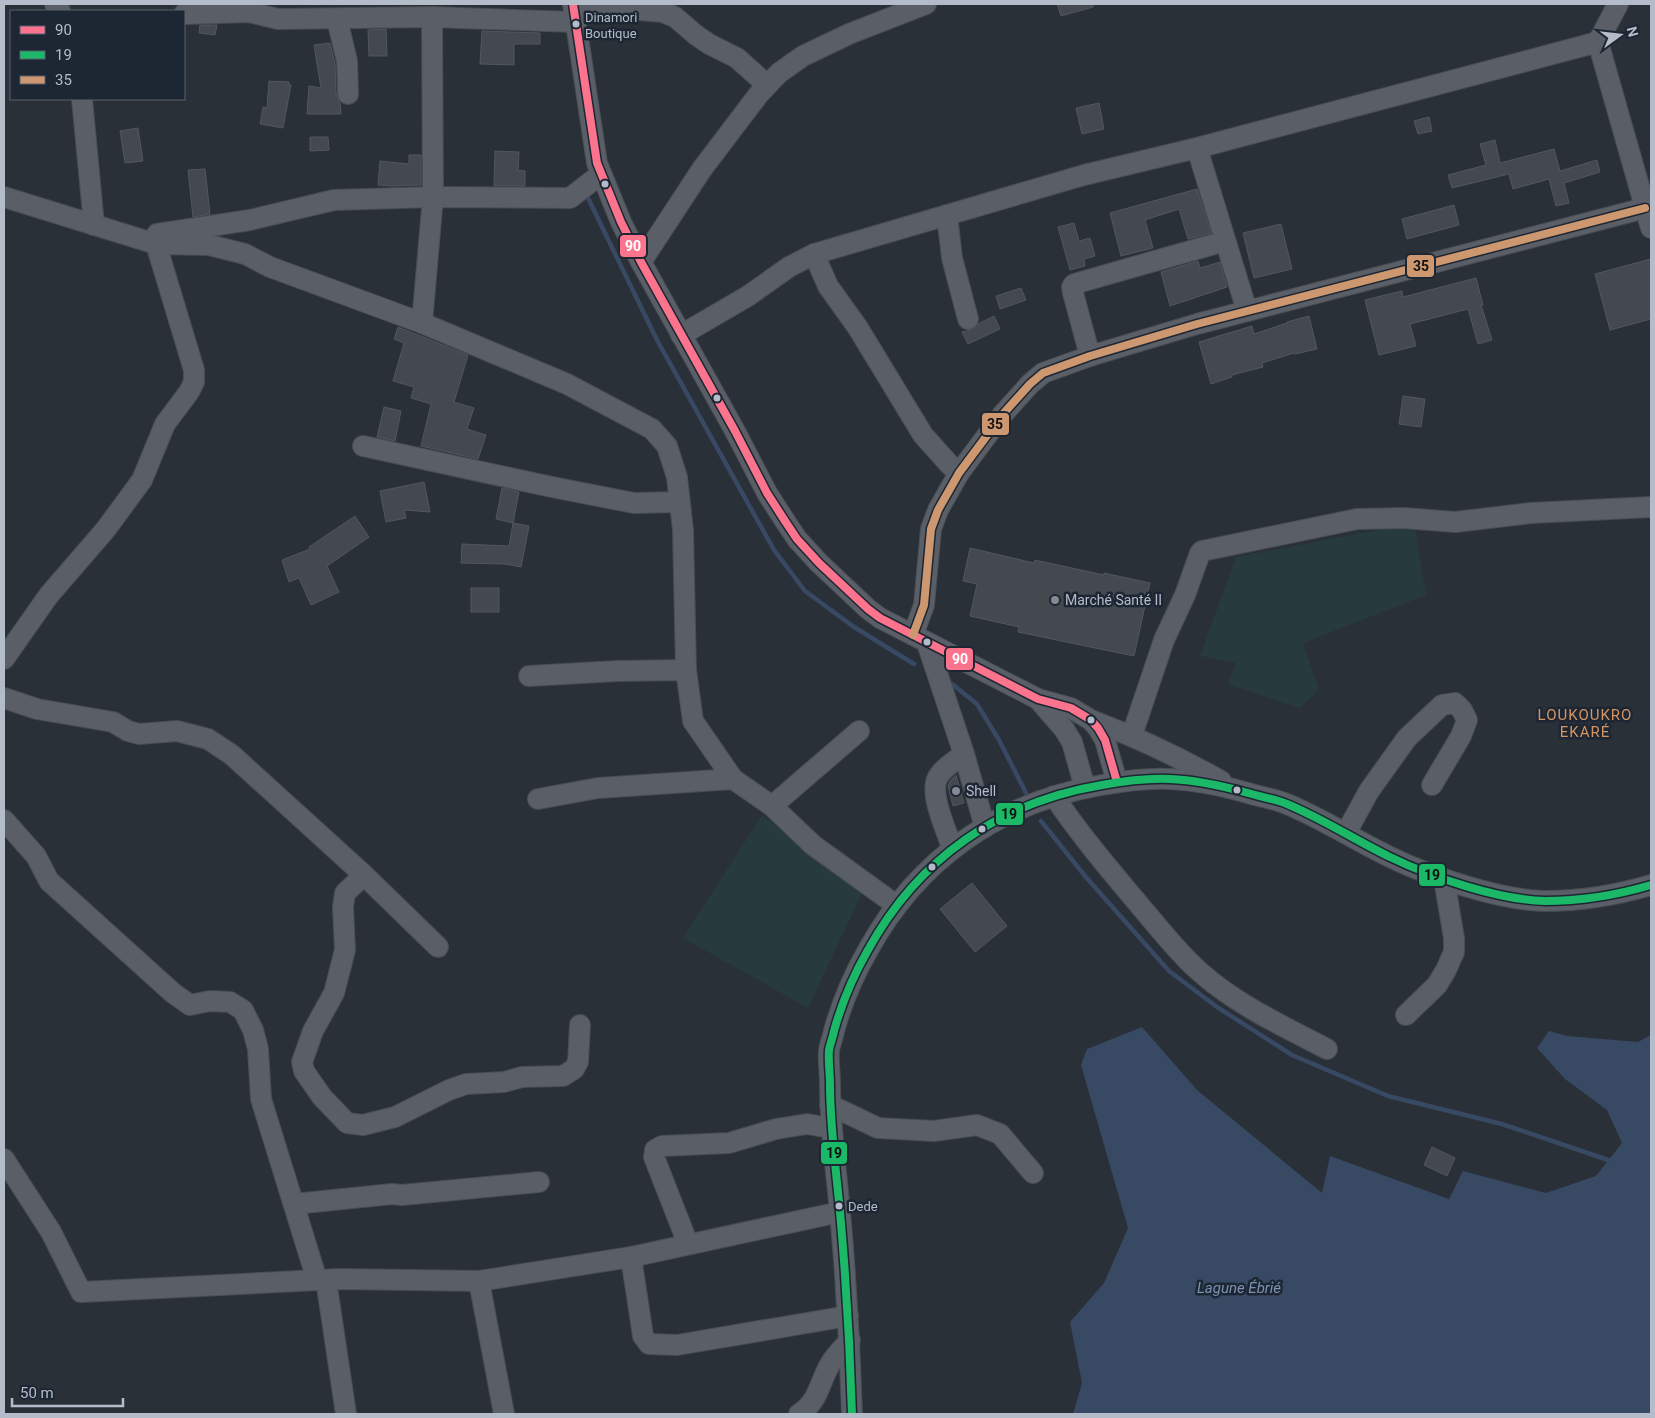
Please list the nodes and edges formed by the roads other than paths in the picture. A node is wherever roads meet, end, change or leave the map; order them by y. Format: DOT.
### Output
graph roads {
  1 [pos="926,4"];
  2 [pos="1618,4"];
  3 [pos="479,11"];
  4 [pos="574,13"];
  5 [pos="185,14"];
  6 [pos="432,17"];
  7 [pos="337,19"];
  8 [pos="1598,42"];
  9 [pos="767,85"];
  10 [pos="348,94"];
  11 [pos="82,100"];
  12 [pos="1197,148"];
  13 [pos="601,174"];
  14 [pos="4,197"];
  15 [pos="433,198"];
  16 [pos="1645,208"];
  17 [pos="947,216"];
  18 [pos="94,225"];
  19 [pos="1651,228"];
  20 [pos="137,237"];
  21 [pos="1225,241"];
  22 [pos="156,244"];
  23 [pos="814,254"];
  24 [pos="641,262"];
  25 [pos="1247,311"];
  26 [pos="968,318"];
  27 [pos="422,323"];
  28 [pos="681,335"];
  29 [pos="1090,356"];
  30 [pos="363,446"];
  31 [pos="959,473"];
  32 [pos="679,502"];
  33 [pos="1651,507"];
  34 [pos="920,639"];
  35 [pos="4,659"];
  36 [pos="686,670"];
  37 [pos="529,676"];
  38 [pos="4,698"];
  39 [pos="1038,698"];
  40 [pos="1091,720"];
  41 [pos="859,731"];
  42 [pos="1132,735"];
  43 [pos="964,754"];
  44 [pos="733,779"];
  45 [pos="1117,782"];
  46 [pos="1432,785"];
  47 [pos="1085,788"];
  48 [pos="1236,790"];
  49 [pos="1054,796"];
  50 [pos="538,799"];
  51 [pos="772,806"];
  52 [pos="4,820"];
  53 [pos="985,826"];
  54 [pos="1346,833"];
  55 [pos="952,848"];
  56 [pos="364,875"];
  57 [pos="1444,879"];
  58 [pos="1651,885"];
  59 [pos="896,905"];
  60 [pos="438,947"];
  61 [pos="1406,1015"];
  62 [pos="580,1025"];
  63 [pos="1327,1049"];
  64 [pos="830,1105"];
  65 [pos="831,1128"];
  66 [pos="4,1159"];
  67 [pos="1033,1173"];
  68 [pos="539,1182"];
  69 [pos="294,1204"];
  70 [pos="840,1212"];
  71 [pos="688,1244"];
  72 [pos="631,1257"];
  73 [pos="322,1280"];
  74 [pos="479,1281"];
  75 [pos="848,1316"];
  76 [pos="850,1340"];
  77 [pos="346,1414"];
  78 [pos="504,1414"];
  79 [pos="800,1414"];
  80 [pos="852,1414"];
  1 -- 9 [label="street"];
  2 -- 8 [label="street"];
  3 -- 4 [label="street"];
  3 -- 6 [label="street"];
  4 -- 9 [label="street"];
  4 -- 13 [label="street"];
  5 -- 7 [label="street"];
  6 -- 7 [label="street"];
  6 -- 15 [label="street"];
  7 -- 10 [label="street"];
  8 -- 12 [label="street"];
  8 -- 16 [label="street"];
  9 -- 24 [label="street"];
  11 -- 18 [label="street"];
  12 -- 17 [label="street"];
  12 -- 21 [label="street"];
  13 -- 15 [label="street"];
  13 -- 24 [label="street"];
  14 -- 18 [label="street"];
  15 -- 20 [label="street"];
  15 -- 27 [label="street"];
  16 -- 19 [label="street"];
  16 -- 25 [label="street"];
  17 -- 23 [label="street"];
  17 -- 26 [label="street"];
  18 -- 20 [label="street"];
  20 -- 22 [label="street"];
  21 -- 25 [label="street"];
  21 -- 29 [label="street"];
  22 -- 27 [label="street"];
  22 -- 35 [label="street"];
  23 -- 28 [label="street"];
  23 -- 31 [label="street"];
  24 -- 28 [label="street"];
  25 -- 29 [label="street"];
  27 -- 32 [label="street"];
  28 -- 34 [label="street"];
  29 -- 31 [label="street"];
  30 -- 32 [label="street"];
  31 -- 34 [label="street"];
  32 -- 36 [label="street"];
  33 -- 42 [label="street"];
  34 -- 39 [label="street"];
  34 -- 43 [label="street"];
  36 -- 37 [label="street"];
  36 -- 44 [label="street"];
  38 -- 56 [label="street"];
  39 -- 40 [label="street"];
  39 -- 47 [label="street"];
  40 -- 42 [label="street"];
  40 -- 45 [label="street"];
  41 -- 51 [label="street"];
  42 -- 48 [label="street"];
  43 -- 53 [label="street"];
  43 -- 55 [label="street"];
  44 -- 50 [label="street"];
  44 -- 51 [label="street"];
  45 -- 47 [label="street"];
  45 -- 48 [label="street"];
  46 -- 54 [label="street"];
  47 -- 49 [label="street"];
  48 -- 54 [label="street"];
  49 -- 53 [label="street"];
  49 -- 63 [label="street"];
  51 -- 59 [label="street"];
  52 -- 69 [label="street"];
  53 -- 55 [label="street"];
  54 -- 57 [label="street"];
  55 -- 59 [label="street"];
  56 -- 60 [label="street"];
  56 -- 62 [label="street"];
  57 -- 58 [label="street"];
  57 -- 61 [label="street"];
  59 -- 64 [label="street"];
  64 -- 65 [label="street"];
  64 -- 67 [label="street"];
  65 -- 70 [label="street"];
  65 -- 71 [label="street"];
  66 -- 73 [label="street"];
  68 -- 69 [label="street"];
  69 -- 73 [label="street"];
  70 -- 71 [label="street"];
  70 -- 75 [label="street"];
  71 -- 72 [label="street"];
  72 -- 74 [label="street"];
  72 -- 75 [label="street"];
  73 -- 74 [label="street"];
  73 -- 77 [label="street"];
  74 -- 78 [label="street"];
  75 -- 76 [label="street"];
  76 -- 79 [label="street"];
  76 -- 80 [label="street"];
}
